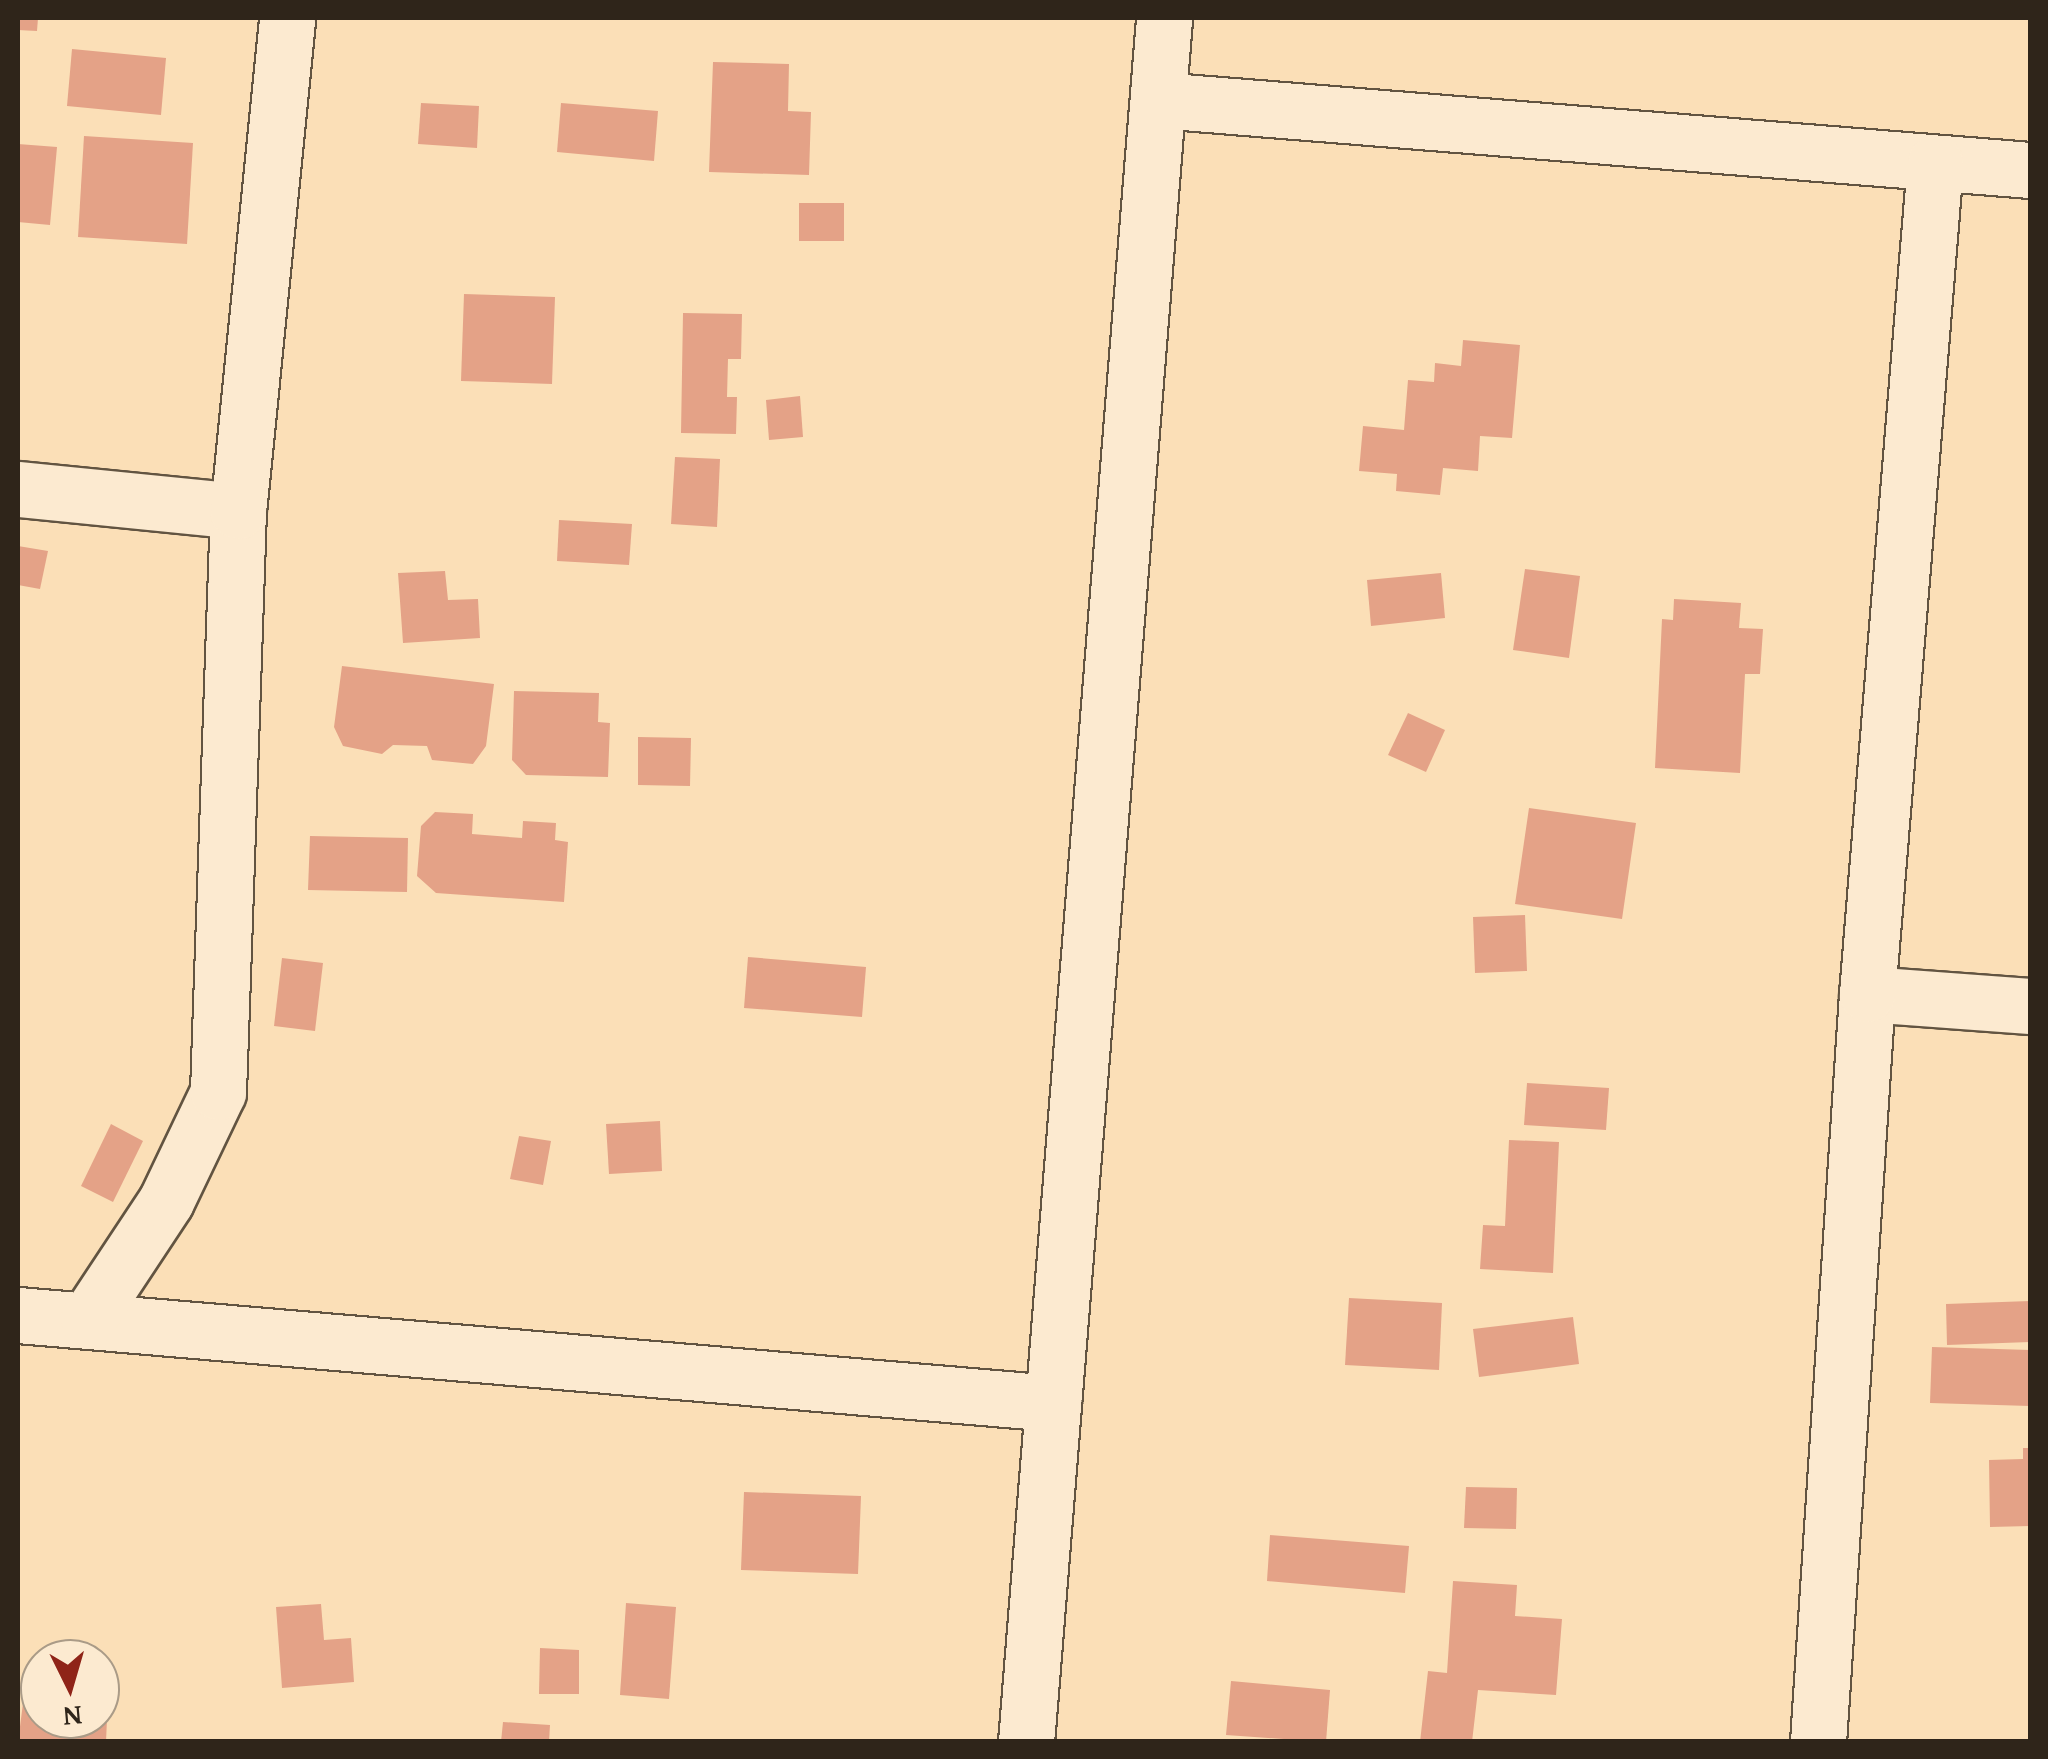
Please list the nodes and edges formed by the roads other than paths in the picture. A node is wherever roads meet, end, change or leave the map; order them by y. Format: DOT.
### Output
graph roads {
  1 [pos="287,18"];
  2 [pos="1164,18"];
  3 [pos="1158,100"];
  4 [pos="1936,162"];
  5 [pos="2030,170"];
  6 [pos="18,489"];
  7 [pos="238,511"];
  8 [pos="1866,994"];
  9 [pos="2030,1006"];
  10 [pos="18,1315"];
  11 [pos="88,1319"];
  12 [pos="1053,1403"];
  13 [pos="1026,1742"];
  14 [pos="1818,1742"];
  1 -- 7 [label="street"];
  2 -- 3 [label="street"];
  3 -- 4 [label="street"];
  3 -- 12 [label="street"];
  4 -- 5 [label="street"];
  4 -- 8 [label="street"];
  6 -- 7 [label="street"];
  7 -- 11 [label="street"];
  8 -- 9 [label="street"];
  8 -- 14 [label="street"];
  10 -- 11 [label="street"];
  11 -- 12 [label="street"];
  12 -- 13 [label="street"];
}
